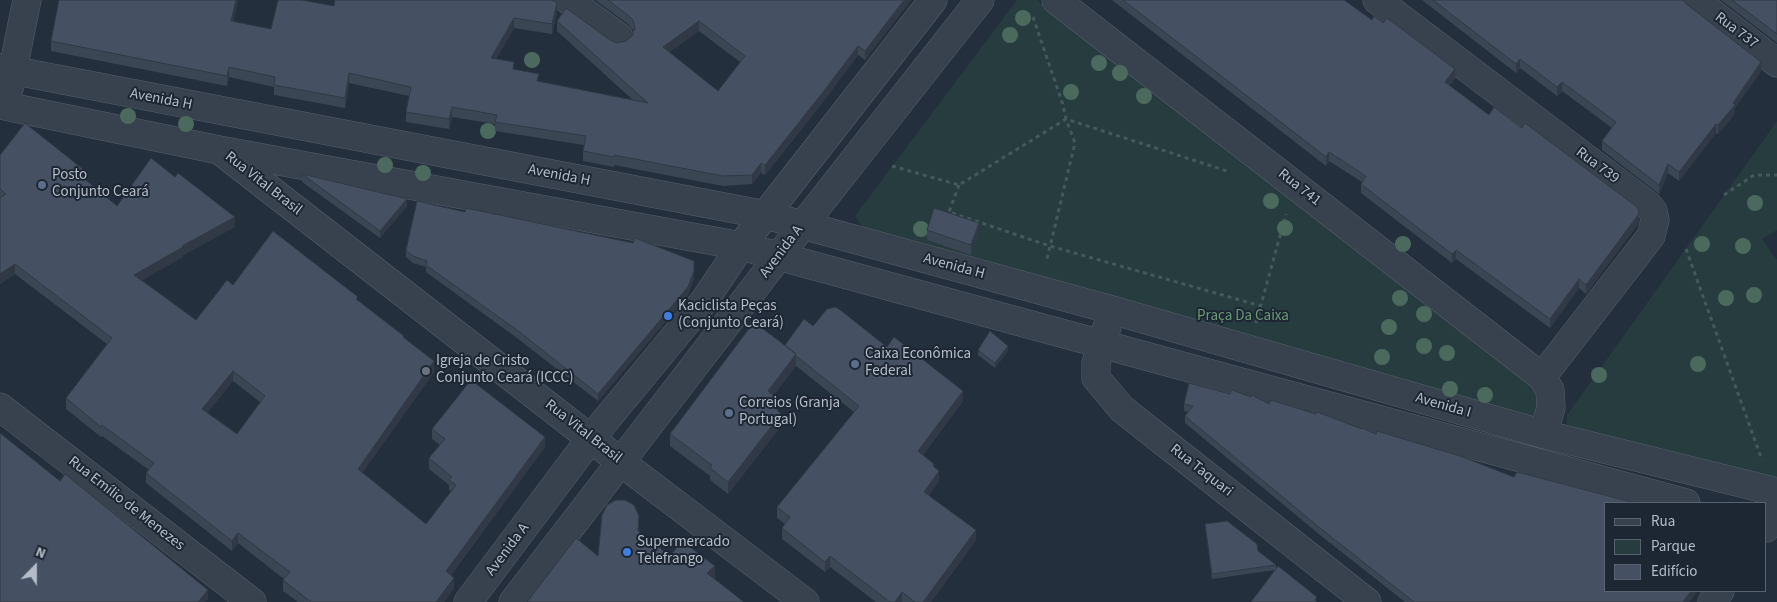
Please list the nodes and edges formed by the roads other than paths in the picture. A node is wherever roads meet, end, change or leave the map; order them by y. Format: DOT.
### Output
graph roads {
  1 [pos="27,0"];
  2 [pos="568,0"];
  3 [pos="980,0"];
  4 [pos="1056,0"];
  5 [pos="1377,0"];
  6 [pos="1695,0"];
  7 [pos="923,4"];
  8 [pos="620,37"];
  9 [pos="1777,63"];
  10 [pos="6,69"];
  11 [pos="2,106"];
  12 [pos="219,150"];
  13 [pos="766,216"];
  14 [pos="802,226"];
  15 [pos="741,246"];
  16 [pos="779,256"];
  17 [pos="1112,310"];
  18 [pos="1102,344"];
  19 [pos="1542,377"];
  20 [pos="0,407"];
  21 [pos="1543,434"];
  22 [pos="591,438"];
  23 [pos="622,463"];
  24 [pos="1777,493"];
  25 [pos="1682,502"];
  26 [pos="1769,526"];
  27 [pos="252,602"];
  28 [pos="468,602"];
  29 [pos="513,602"];
  30 [pos="805,602"];
  31 [pos="1367,602"];
  1 -- 10 [label="street"];
  2 -- 8 [label="street"];
  3 -- 14 [label="street, Avenida A"];
  4 -- 19 [label="street, Rua 741"];
  5 -- 19 [label="street, Rua 739"];
  6 -- 9 [label="street, Rua 737"];
  7 -- 13 [label="street, Avenida A"];
  10 -- 11 [label="street"];
  10 -- 13 [label="street, Avenida H"];
  11 -- 12 [label="street"];
  12 -- 15 [label="street"];
  12 -- 22 [label="street, Rua Vital Brasil"];
  13 -- 14 [label="street, Avenida H"];
  13 -- 15 [label="street, Avenida A"];
  14 -- 16 [label="street, Avenida A"];
  14 -- 17 [label="street, Avenida H"];
  15 -- 16 [label="street"];
  15 -- 22 [label="street, Avenida A"];
  16 -- 18 [label="street"];
  16 -- 23 [label="street, Avenida A"];
  17 -- 18 [label="street, Rua Taquari"];
  17 -- 21 [label="street, Avenida I"];
  18 -- 25 [label="street, Avenida I"];
  18 -- 31 [label="street, Rua Taquari"];
  19 -- 21 [label="street"];
  20 -- 27 [label="street, Rua Emílio de Menezes"];
  21 -- 24 [label="street, Avenida I"];
  22 -- 23 [label="street, Rua Vital Brasil"];
  22 -- 28 [label="street, Avenida A"];
  23 -- 29 [label="street, Avenida A"];
  23 -- 30 [label="street, Rua Vital Brasil"];
  24 -- 26 [label="street"];
}
